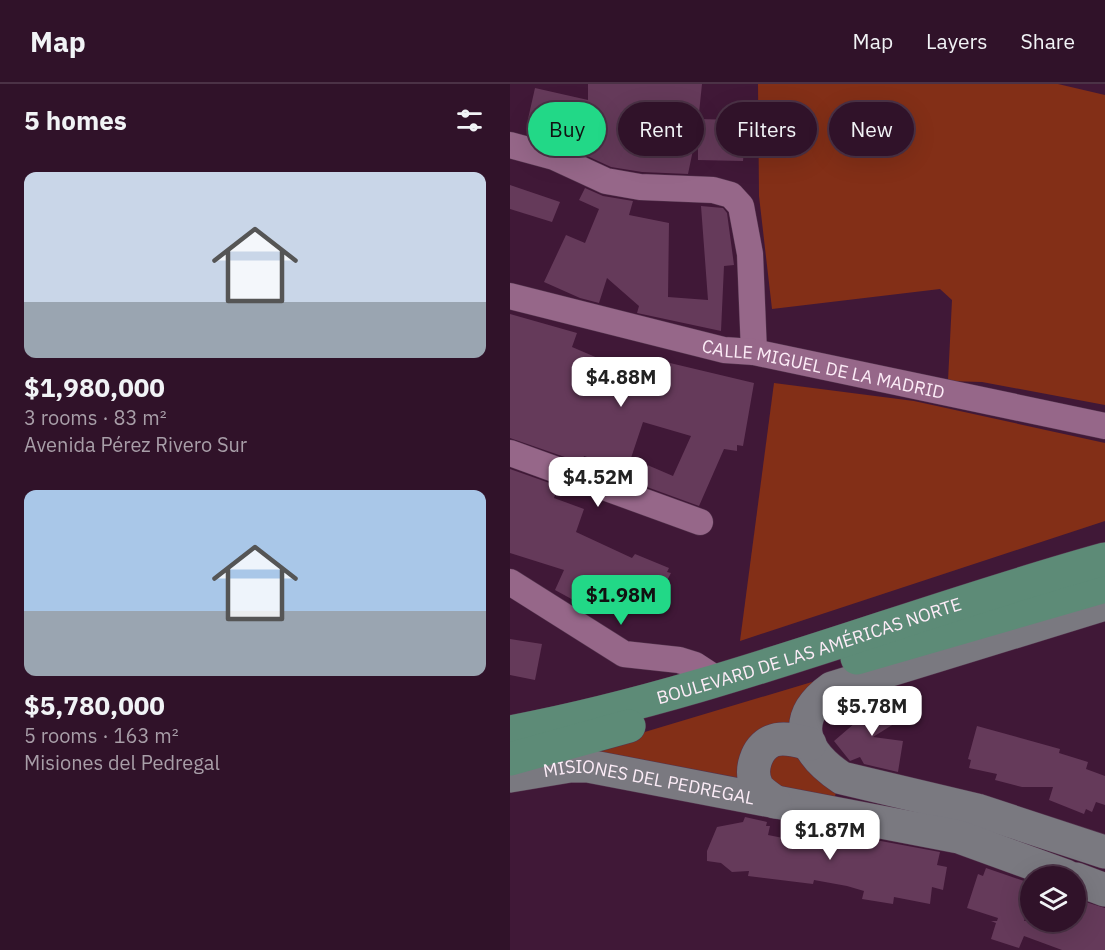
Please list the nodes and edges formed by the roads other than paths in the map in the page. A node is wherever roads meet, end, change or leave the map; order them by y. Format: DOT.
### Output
graph roads {
  1 [pos="510,145"];
  2 [pos="510,296"];
  3 [pos="754,352"];
  4 [pos="1105,426"];
  5 [pos="510,453"];
  6 [pos="700,522"];
  7 [pos="1105,560"];
  8 [pos="510,582"];
  9 [pos="1105,586"];
  10 [pos="1105,604"];
  11 [pos="718,680"];
  12 [pos="510,732"];
  13 [pos="810,744"];
  14 [pos="510,759"];
  15 [pos="510,776"];
  16 [pos="775,802"];
  17 [pos="1105,852"];
  18 [pos="1039,866"];
  19 [pos="1086,883"];
  20 [pos="1105,890"];
  1 -- 3 [label="street"];
  2 -- 3 [label="street, CALLE MIGUEL DE LA MADRID"];
  3 -- 4 [label="street, CALLE MIGUEL DE LA MADRID"];
  5 -- 6 [label="street"];
  7 -- 11 [label="main road, BOULEVARD DE LAS AMÉRICAS NORTE"];
  8 -- 11 [label="street"];
  9 -- 14 [label="main road, BOULEVARD DE LAS AMÉRICAS NORTE"];
  10 -- 13 [label="street"];
  11 -- 12 [label="main road, BOULEVARD DE LAS AMÉRICAS NORTE"];
  13 -- 16 [label="street"];
  13 -- 17 [label="street"];
  15 -- 16 [label="street, MISIONES DEL PEDREGAL"];
  16 -- 18 [label="street, MISIONES DEL PEDREGAL"];
  19 -- 20 [label="street"];
}
